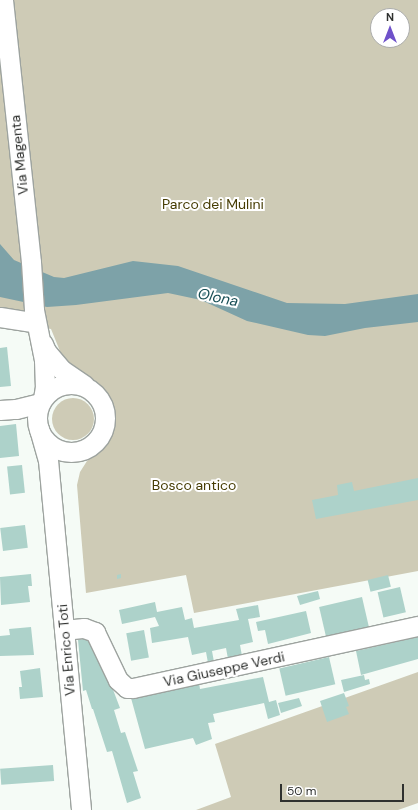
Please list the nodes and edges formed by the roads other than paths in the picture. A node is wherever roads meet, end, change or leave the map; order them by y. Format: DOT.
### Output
graph roads {
  1 [pos="3,0"];
  2 [pos="0,317"];
  3 [pos="36,321"];
  4 [pos="87,387"];
  5 [pos="8,410"];
  6 [pos="40,411"];
  7 [pos="82,451"];
  8 [pos="51,491"];
  9 [pos="418,626"];
  10 [pos="64,630"];
  11 [pos="81,810"];
  1 -- 3 [label="street, Via Magenta"];
  2 -- 3 [label="street"];
  3 -- 4 [label="street, Via Enrico Toti"];
  3 -- 6 [label="street, Via Enrico Toti"];
  4 -- 6 [label="street"];
  4 -- 7 [label="street, Via Enrico Toti"];
  5 -- 6 [label="street"];
  6 -- 7 [label="street"];
  6 -- 8 [label="street, Via Enrico Toti"];
  7 -- 8 [label="street, Via Enrico Toti"];
  8 -- 10 [label="street, Via Enrico Toti"];
  9 -- 10 [label="street, Via Giuseppe Verdi"];
  10 -- 11 [label="street, Via Enrico Toti"];
}
